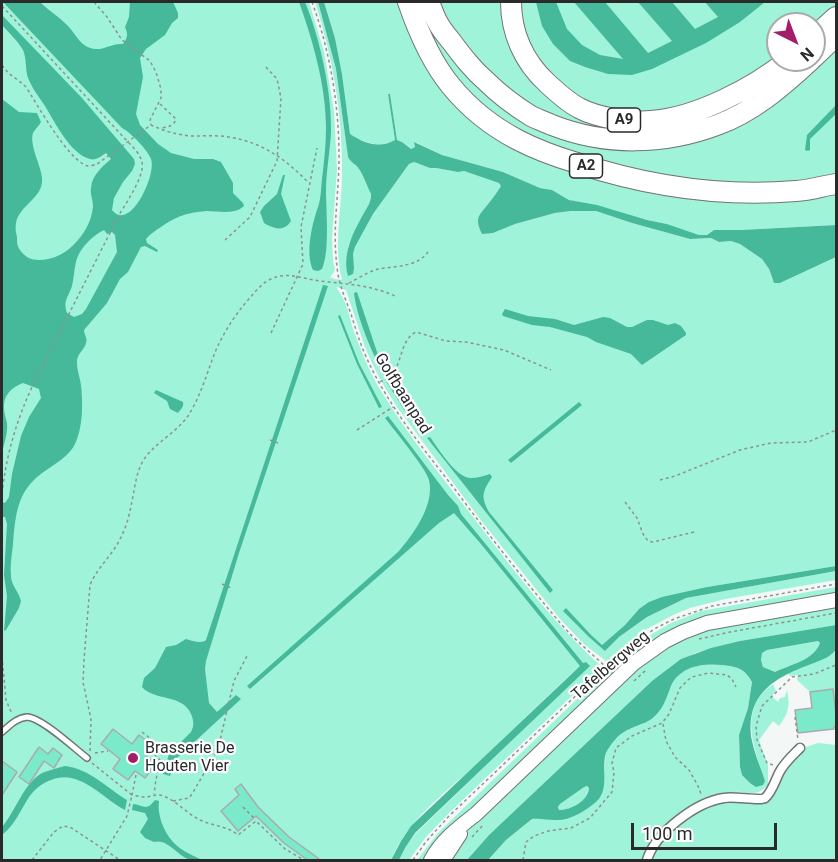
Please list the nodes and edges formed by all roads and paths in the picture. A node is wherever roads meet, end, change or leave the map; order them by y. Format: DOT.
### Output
graph roads {
  1 [pos="94,2"];
  2 [pos="312,2"];
  3 [pos="408,2"];
  4 [pos="429,2"];
  5 [pos="511,2"];
  6 [pos="2,6"];
  7 [pos="2,65"];
  8 [pos="267,67"];
  9 [pos="772,72"];
  10 [pos="798,72"];
  11 [pos="160,104"];
  12 [pos="151,125"];
  13 [pos="159,128"];
  14 [pos="128,142"];
  15 [pos="316,148"];
  16 [pos="277,155"];
  17 [pos="309,183"];
  18 [pos="837,184"];
  19 [pos="225,240"];
  20 [pos="428,252"];
  21 [pos="298,277"];
  22 [pos="340,282"];
  23 [pos="348,284"];
  24 [pos="395,297"];
  25 [pos="271,333"];
  26 [pos="551,370"];
  27 [pos="379,382"];
  28 [pos="394,406"];
  29 [pos="357,430"];
  30 [pos="837,430"];
  31 [pos="270,440"];
  32 [pos="278,442"];
  33 [pos="660,480"];
  34 [pos="2,494"];
  35 [pos="625,502"];
  36 [pos="694,532"];
  37 [pos="222,585"];
  38 [pos="231,588"];
  39 [pos="837,600"];
  40 [pos="837,613"];
  41 [pos="693,641"];
  42 [pos="248,654"];
  43 [pos="2,656"];
  44 [pos="837,665"];
  45 [pos="651,666"];
  46 [pos="632,682"];
  47 [pos="736,687"];
  48 [pos="795,717"];
  49 [pos="15,721"];
  50 [pos="662,723"];
  51 [pos="2,732"];
  52 [pos="142,732"];
  53 [pos="800,748"];
  54 [pos="108,751"];
  55 [pos="87,758"];
  56 [pos="782,768"];
  57 [pos="136,775"];
  58 [pos="132,795"];
  59 [pos="154,795"];
  60 [pos="172,801"];
  61 [pos="704,805"];
  62 [pos="243,807"];
  63 [pos="483,816"];
  64 [pos="256,821"];
  65 [pos="470,838"];
  66 [pos="106,851"];
  67 [pos="32,861"];
  68 [pos="100,861"];
  69 [pos="120,861"];
  70 [pos="304,861"];
  71 [pos="413,861"];
  72 [pos="431,861"];
  73 [pos="443,861"];
  74 [pos="524,861"];
  75 [pos="647,861"];
  1 -- 11 [label="path"];
  2 -- 22 [label="path, Golfbaanpad"];
  3 -- 18 [label="highway, A2"];
  4 -- 10 [label="highway, A2"];
  5 -- 9 [label="highway, A9"];
  6 -- 14 [label="path"];
  7 -- 14 [label="path"];
  8 -- 16 [label="path"];
  11 -- 12 [label="path"];
  11 -- 13 [label="path"];
  12 -- 13 [label="path"];
  12 -- 14 [label="path"];
  13 -- 16 [label="path"];
  14 -- 34 [label="path"];
  15 -- 17 [label="path"];
  16 -- 17 [label="path"];
  16 -- 19 [label="path"];
  17 -- 21 [label="path"];
  20 -- 23 [label="path"];
  21 -- 22 [label="path"];
  21 -- 25 [label="path"];
  21 -- 54 [label="path"];
  22 -- 23 [label="path"];
  22 -- 27 [label="path, Golfbaanpad"];
  23 -- 24 [label="path"];
  26 -- 27 [label="path"];
  27 -- 28 [label="path, Golfbaanpad"];
  28 -- 29 [label="path"];
  28 -- 71 [label="path, Golfbaanpad"];
  30 -- 33 [label="path"];
  31 -- 32 [label="path"];
  35 -- 36 [label="path"];
  37 -- 38 [label="path"];
  39 -- 63 [label="street, Tafelbergweg"];
  40 -- 41 [label="path"];
  42 -- 60 [label="path"];
  43 -- 49 [label="path"];
  44 -- 56 [label="path"];
  45 -- 46 [label="path"];
  47 -- 50 [label="path"];
  48 -- 53 [label="path"];
  49 -- 51 [label="lane"];
  49 -- 55 [label="lane"];
  50 -- 61 [label="path"];
  50 -- 74 [label="path"];
  52 -- 59 [label="path"];
  53 -- 56 [label="street"];
  55 -- 58 [label="path"];
  56 -- 61 [label="street"];
  57 -- 58 [label="path"];
  58 -- 59 [label="path"];
  58 -- 66 [label="path"];
  59 -- 60 [label="path"];
  60 -- 64 [label="path"];
  61 -- 75 [label="street"];
  62 -- 64 [label="path"];
  63 -- 65 [label="path"];
  63 -- 72 [label="street, Tafelbergweg"];
  63 -- 73 [label="street, Tafelbergweg"];
  64 -- 70 [label="path"];
  66 -- 67 [label="path"];
  66 -- 68 [label="path"];
  66 -- 69 [label="path"];
}
